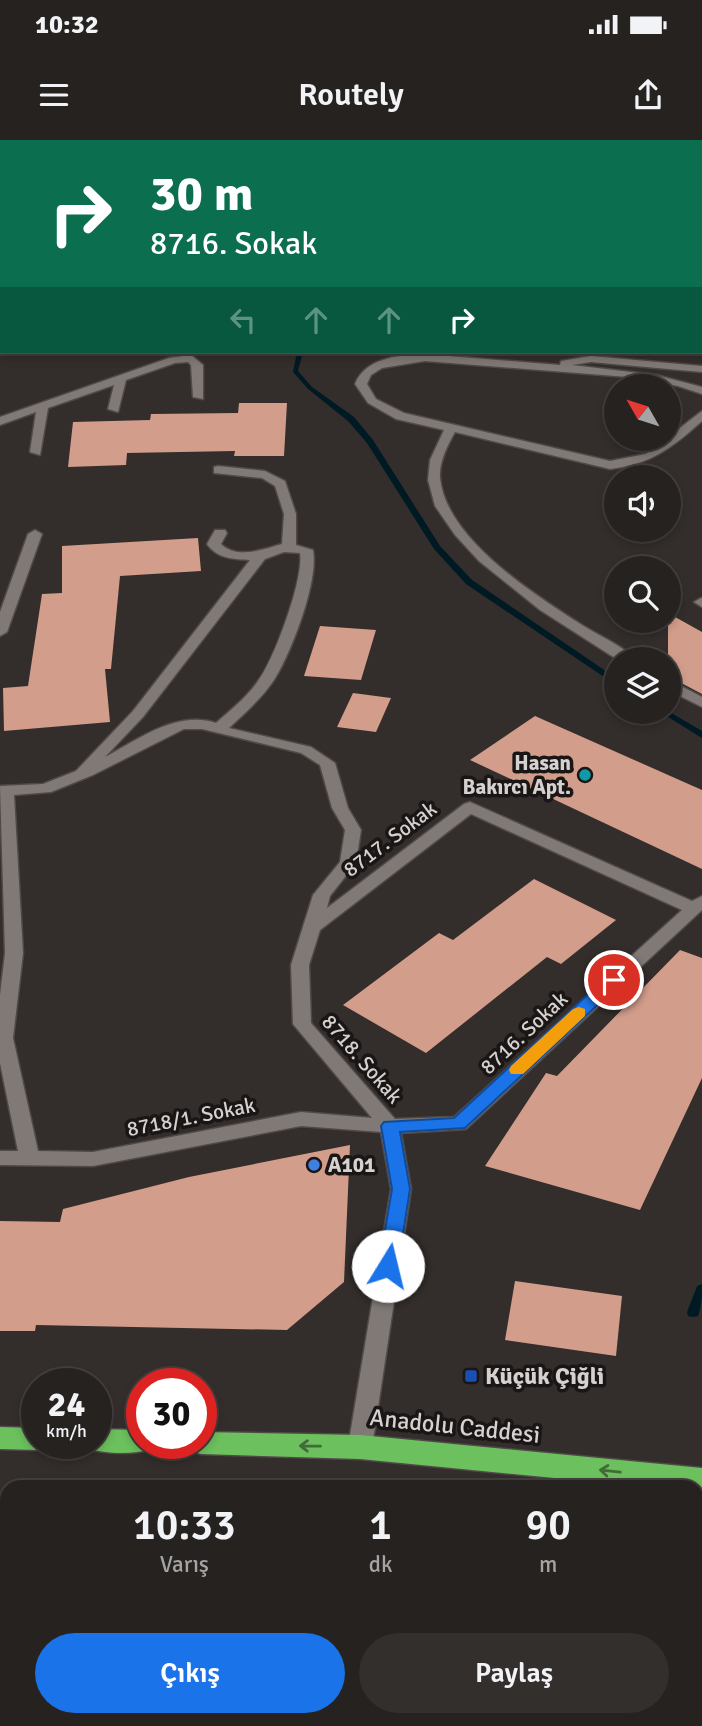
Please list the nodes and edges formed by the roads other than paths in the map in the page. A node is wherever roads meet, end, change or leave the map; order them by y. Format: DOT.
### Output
graph roads {
  1 [pos="552,369"];
  2 [pos="702,369"];
  3 [pos="121,378"];
  4 [pos="702,391"];
  5 [pos="200,397"];
  6 [pos="43,405"];
  7 [pos="114,409"];
  8 [pos="702,415"];
  9 [pos="0,421"];
  10 [pos="450,430"];
  11 [pos="36,452"];
  12 [pos="218,471"];
  13 [pos="220,533"];
  14 [pos="35,534"];
  15 [pos="289,548"];
  16 [pos="260,556"];
  17 [pos="0,632"];
  18 [pos="610,647"];
  19 [pos="681,691"];
  20 [pos="702,703"];
  21 [pos="219,729"];
  22 [pos="75,777"];
  23 [pos="3,791"];
  24 [pos="697,905"];
  25 [pos="311,928"];
  26 [pos="7,953"];
  27 [pos="2,1040"];
  28 [pos="390,1126"];
  29 [pos="0,1158"];
  30 [pos="30,1159"];
  31 [pos="0,1438"];
  32 [pos="21,1439"];
  33 [pos="217,1443"];
  34 [pos="360,1447"];
  35 [pos="702,1480"];
  1 -- 2 [label="street"];
  1 -- 4 [label="street"];
  1 -- 10 [label="street"];
  3 -- 5 [label="street"];
  3 -- 6 [label="street"];
  3 -- 7 [label="street"];
  6 -- 9 [label="street"];
  6 -- 11 [label="street"];
  8 -- 10 [label="street"];
  10 -- 18 [label="street"];
  12 -- 15 [label="street"];
  13 -- 16 [label="street"];
  14 -- 17 [label="street"];
  15 -- 16 [label="street"];
  15 -- 21 [label="street"];
  16 -- 22 [label="street"];
  19 -- 20 [label="street"];
  21 -- 22 [label="street, 8718. Sokak"];
  21 -- 25 [label="street, 8718. Sokak"];
  22 -- 23 [label="street, 8718. Sokak"];
  23 -- 26 [label="street"];
  24 -- 25 [label="street, 8717. Sokak"];
  24 -- 28 [label="street, 8716. Sokak"];
  25 -- 28 [label="street, 8718. Sokak"];
  26 -- 27 [label="street"];
  27 -- 30 [label="street"];
  28 -- 30 [label="street, 8718/1. Sokak"];
  28 -- 34 [label="street, 8718. Sokak"];
  29 -- 30 [label="street, 8718/1. Sokak"];
  31 -- 32 [label="highway"];
  34 -- 33 [label="highway, Anadolu Caddesi, one-way"];
  35 -- 34 [label="highway, Anadolu Caddesi, one-way"];
}
